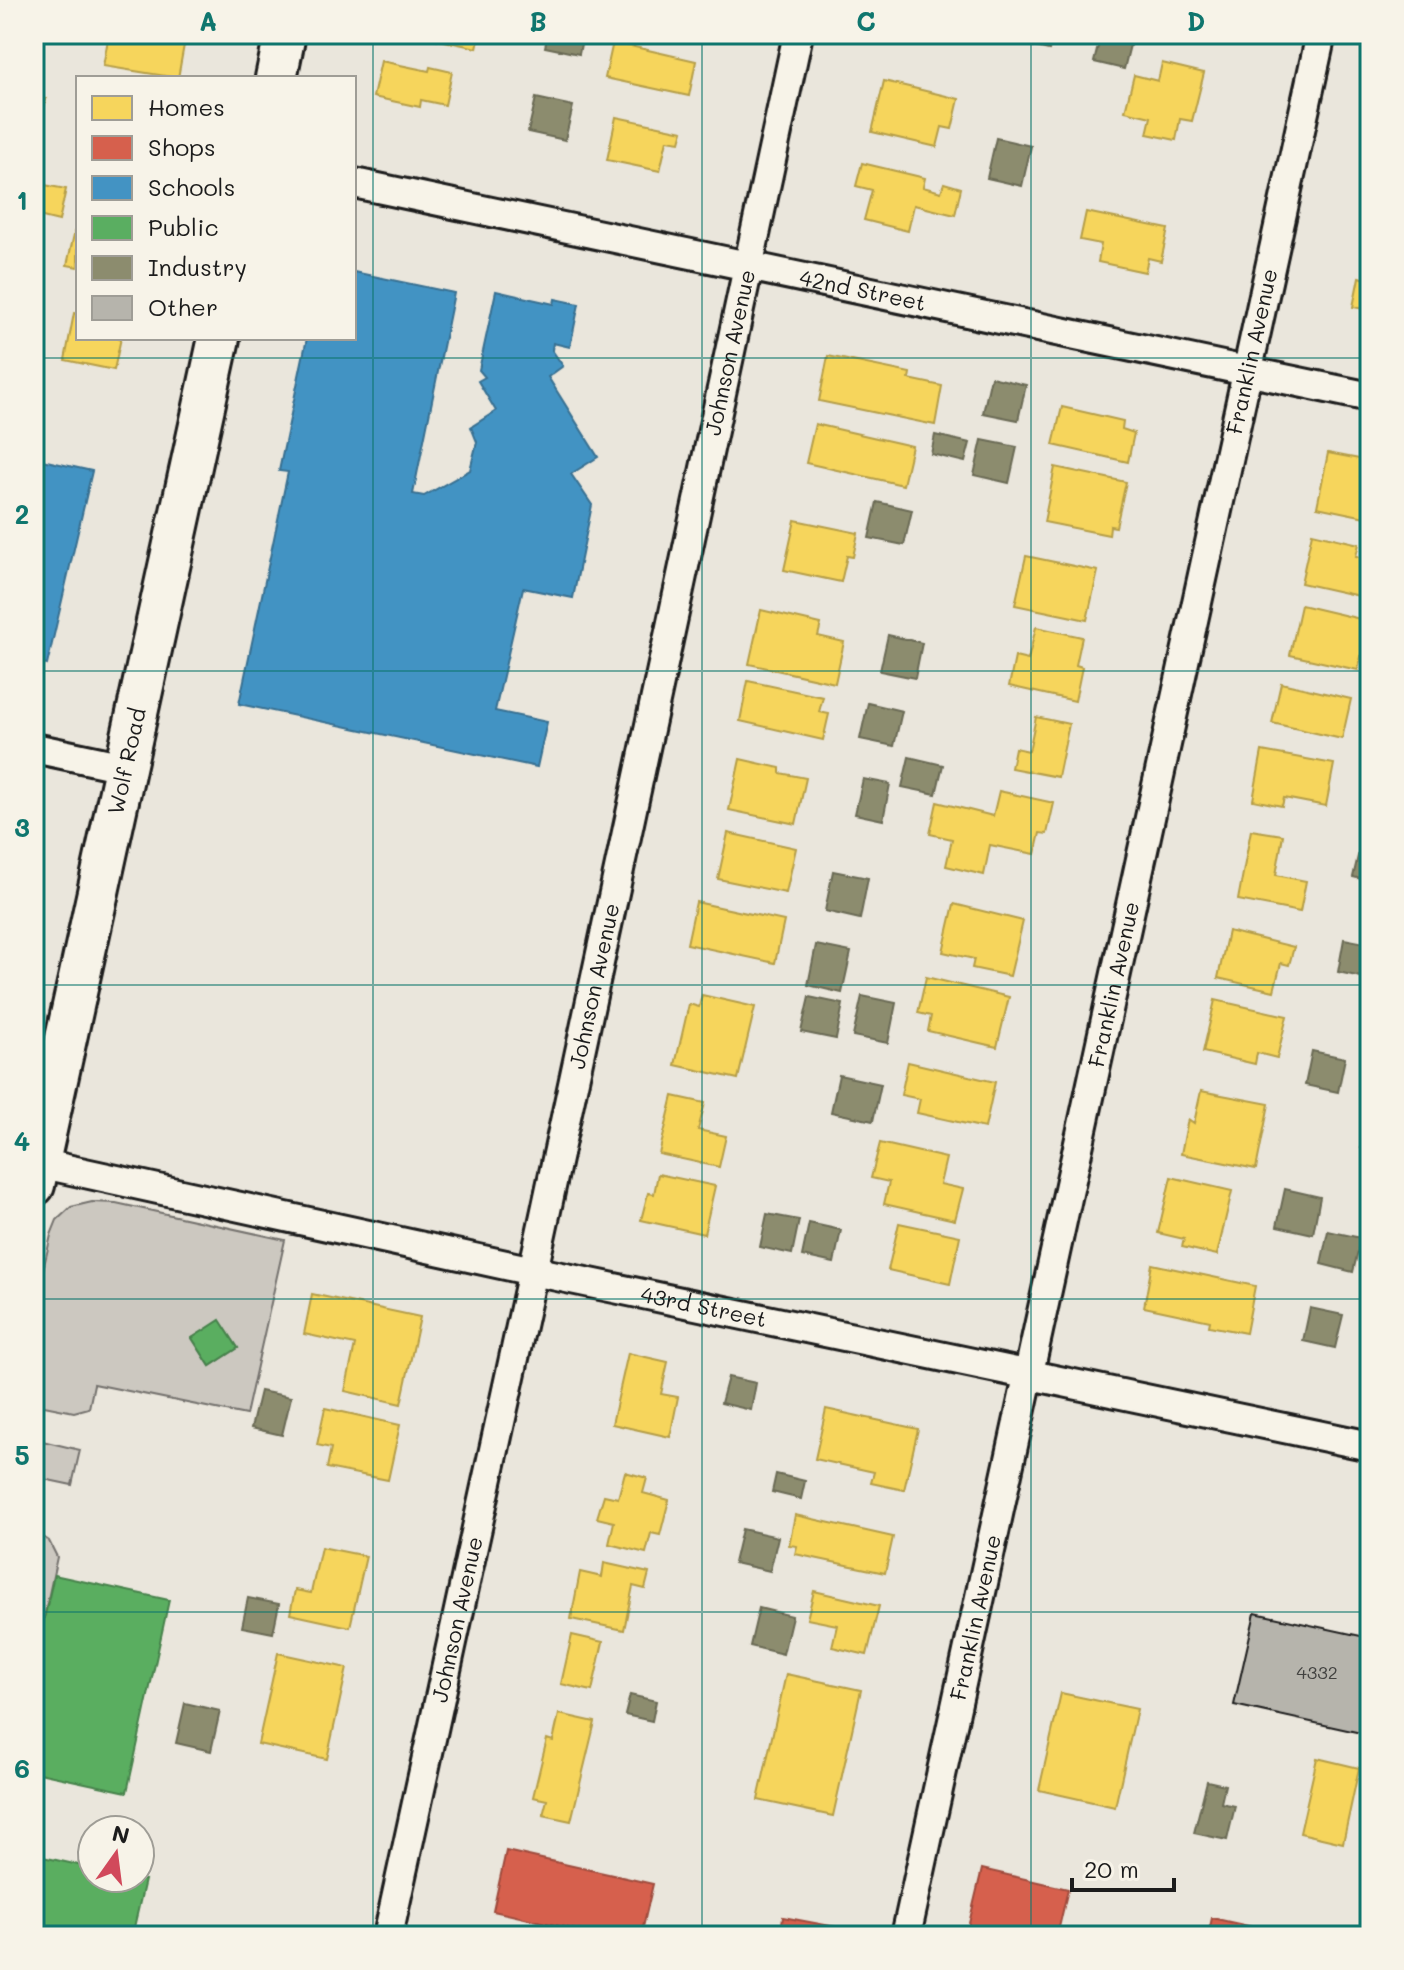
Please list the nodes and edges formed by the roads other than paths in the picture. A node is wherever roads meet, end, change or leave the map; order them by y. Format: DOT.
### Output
graph roads {
  1 [pos="285,34"];
  2 [pos="798,34"];
  3 [pos="1321,34"];
  4 [pos="276,76"];
  5 [pos="356,183"];
  6 [pos="746,267"];
  7 [pos="219,340"];
  8 [pos="1249,371"];
  9 [pos="1370,397"];
  10 [pos="34,748"];
  11 [pos="124,767"];
  12 [pos="36,1174"];
  13 [pos="533,1271"];
  14 [pos="1028,1374"];
  15 [pos="1370,1446"];
  16 [pos="388,1936"];
  17 [pos="906,1936"];
  1 -- 4 [label="main road"];
  2 -- 6 [label="street, Johnson Avenue"];
  3 -- 8 [label="street, Franklin Avenue"];
  5 -- 6 [label="street, 42nd Street"];
  6 -- 8 [label="street, 42nd Street"];
  6 -- 13 [label="street, Johnson Avenue"];
  7 -- 11 [label="main road, Wolf Road"];
  8 -- 9 [label="street, 42nd Street"];
  8 -- 14 [label="street, Franklin Avenue"];
  10 -- 11 [label="street"];
  11 -- 12 [label="main road, Wolf Road"];
  12 -- 13 [label="street, 43rd Street"];
  13 -- 14 [label="street, 43rd Street"];
  13 -- 16 [label="street, Johnson Avenue"];
  14 -- 15 [label="street, 43rd Street"];
  14 -- 17 [label="street, Franklin Avenue"];
}
